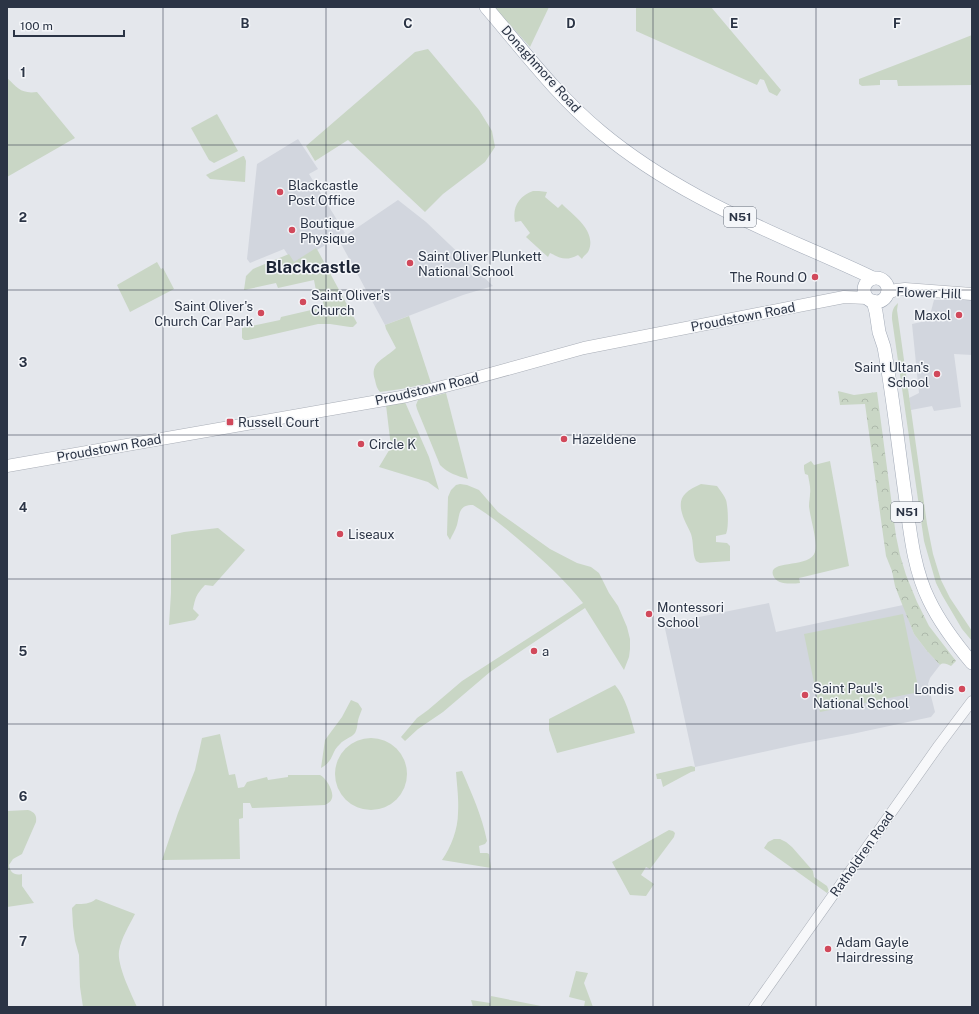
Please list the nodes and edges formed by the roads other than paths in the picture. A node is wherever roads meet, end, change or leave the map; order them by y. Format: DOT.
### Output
graph roads {
  1 [pos="486,7"];
  2 [pos="873,292"];
  3 [pos="972,294"];
  4 [pos="7,466"];
  5 [pos="972,663"];
  6 [pos="972,701"];
  7 [pos="754,1007"];
  1 -- 2 [label="main road, Donaghmore Road / N51"];
  2 -- 3 [label="main road, Flower Hill"];
  2 -- 4 [label="main road, Proudstown Road"];
  2 -- 5 [label="main road, N51"];
  6 -- 7 [label="street, Ratholdren Road"];
}
